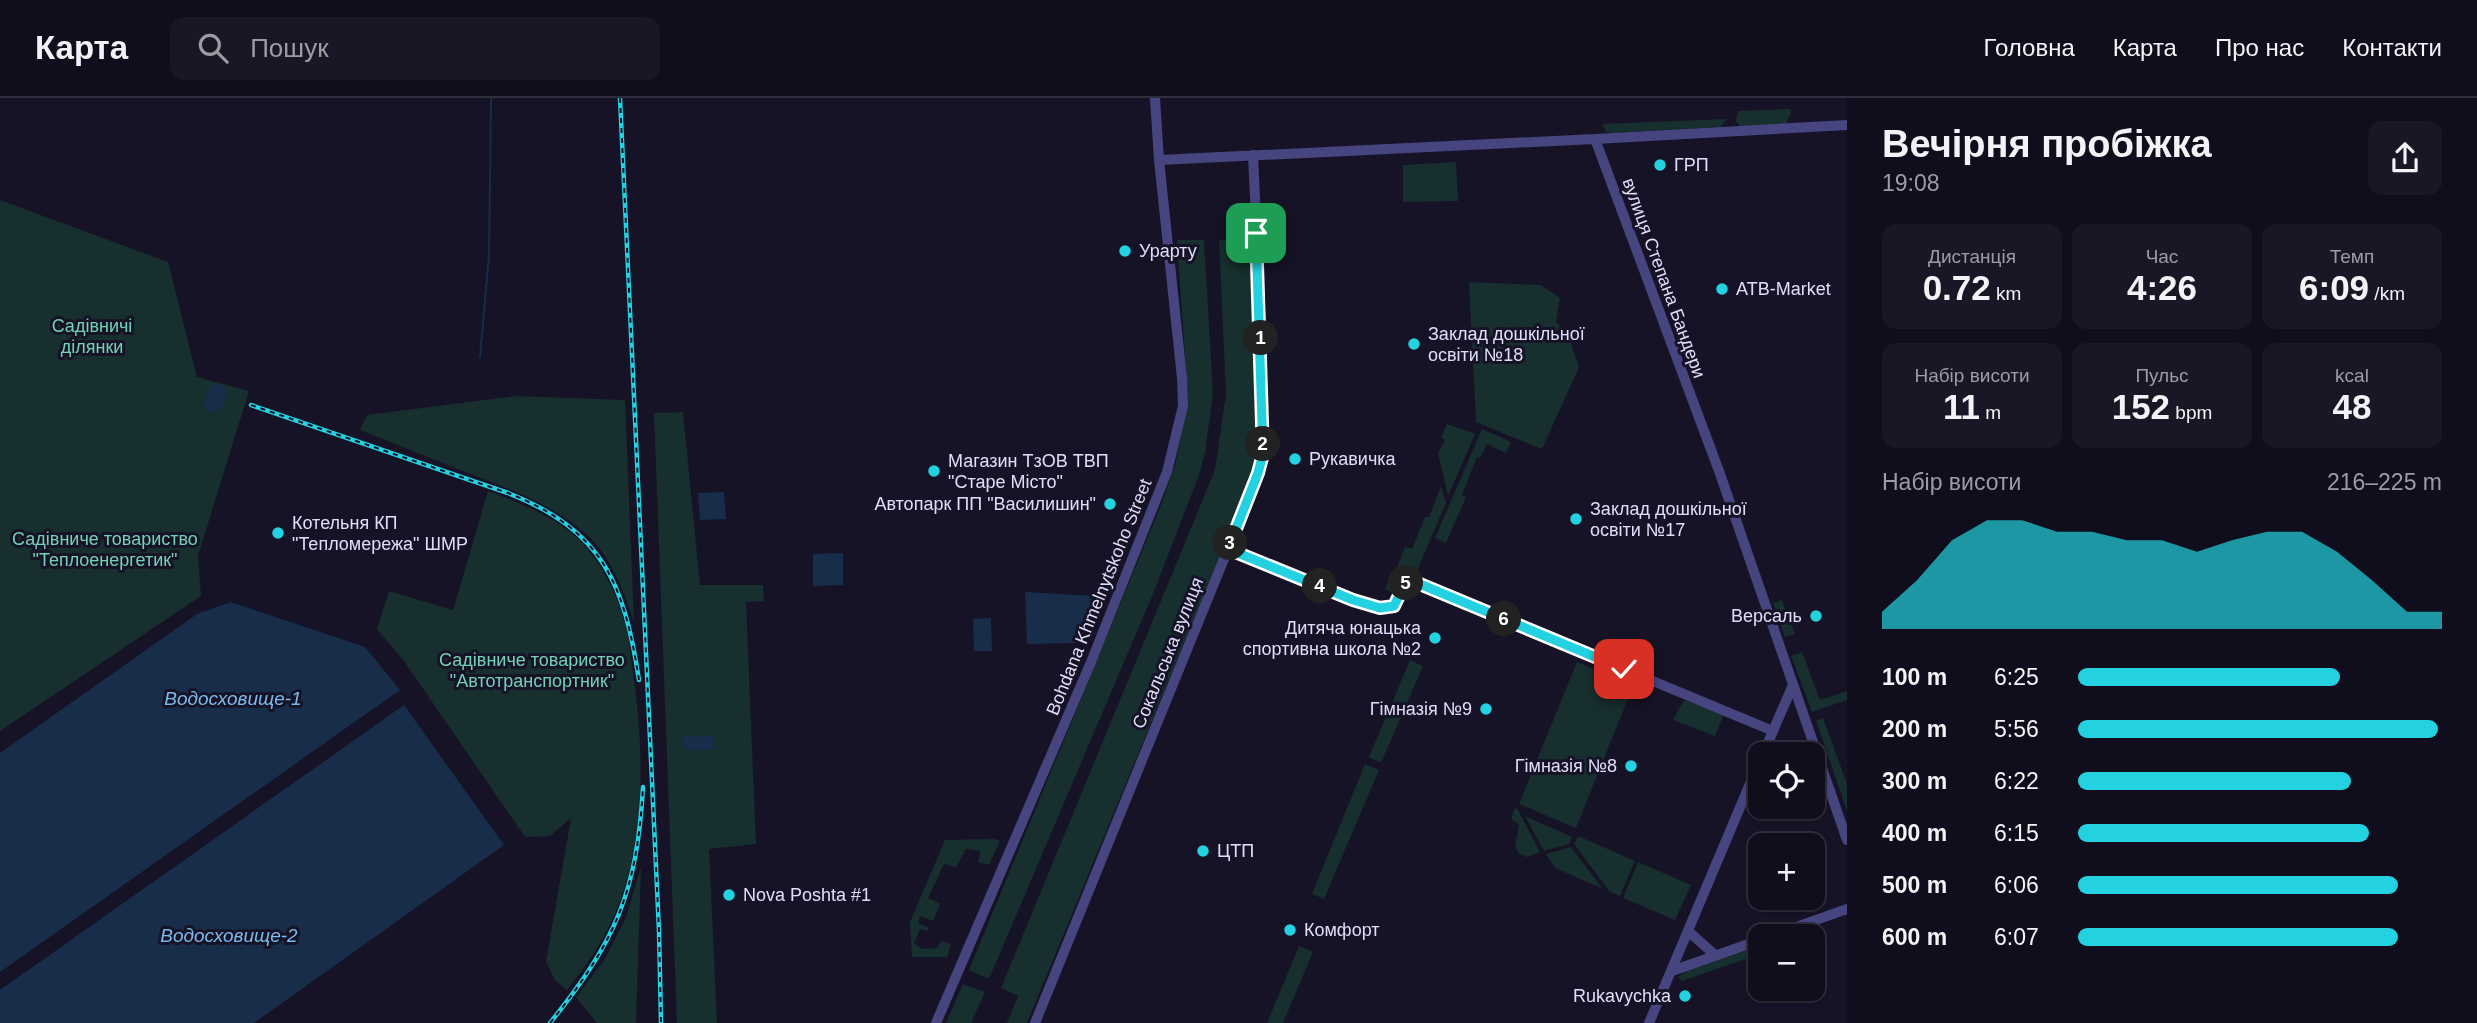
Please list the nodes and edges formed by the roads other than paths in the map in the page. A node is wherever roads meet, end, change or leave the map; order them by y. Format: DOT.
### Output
graph roads {
  1 [pos="1156,98"];
  2 [pos="1847,125"];
  3 [pos="1595,139"];
  4 [pos="1253,155"];
  5 [pos="1159,160"];
  6 [pos="1228,549"];
  7 [pos="1793,685"];
  8 [pos="1773,731"];
  9 [pos="1768,742"];
  10 [pos="1748,788"];
  11 [pos="1847,840"];
  12 [pos="1847,909"];
  13 [pos="1805,924"];
  14 [pos="1688,931"];
  15 [pos="1748,944"];
  16 [pos="1715,955"];
  17 [pos="1672,971"];
  18 [pos="936,1023"];
  19 [pos="1035,1023"];
  20 [pos="1649,1023"];
  1 -- 5 [label="street, Bohdana Khmelnytskoho Street"];
  2 -- 3 [label="street"];
  3 -- 4 [label="street"];
  3 -- 7 [label="street, вулиця Степана Бандери"];
  4 -- 5 [label="street"];
  4 -- 6 [label="street, Сокальська вулиця"];
  5 -- 18 [label="street, Bohdana Khmelnytskoho Street"];
  6 -- 8 [label="street"];
  6 -- 19 [label="street, Сокальська вулиця"];
  7 -- 8 [label="street"];
  7 -- 11 [label="street, вулиця Степана Бандери"];
  8 -- 9 [label="street"];
  10 -- 14 [label="street"];
  12 -- 13 [label="street"];
  14 -- 16 [label="street"];
  14 -- 17 [label="street"];
  15 -- 16 [label="street"];
  16 -- 17 [label="street"];
  17 -- 20 [label="street"];
}
